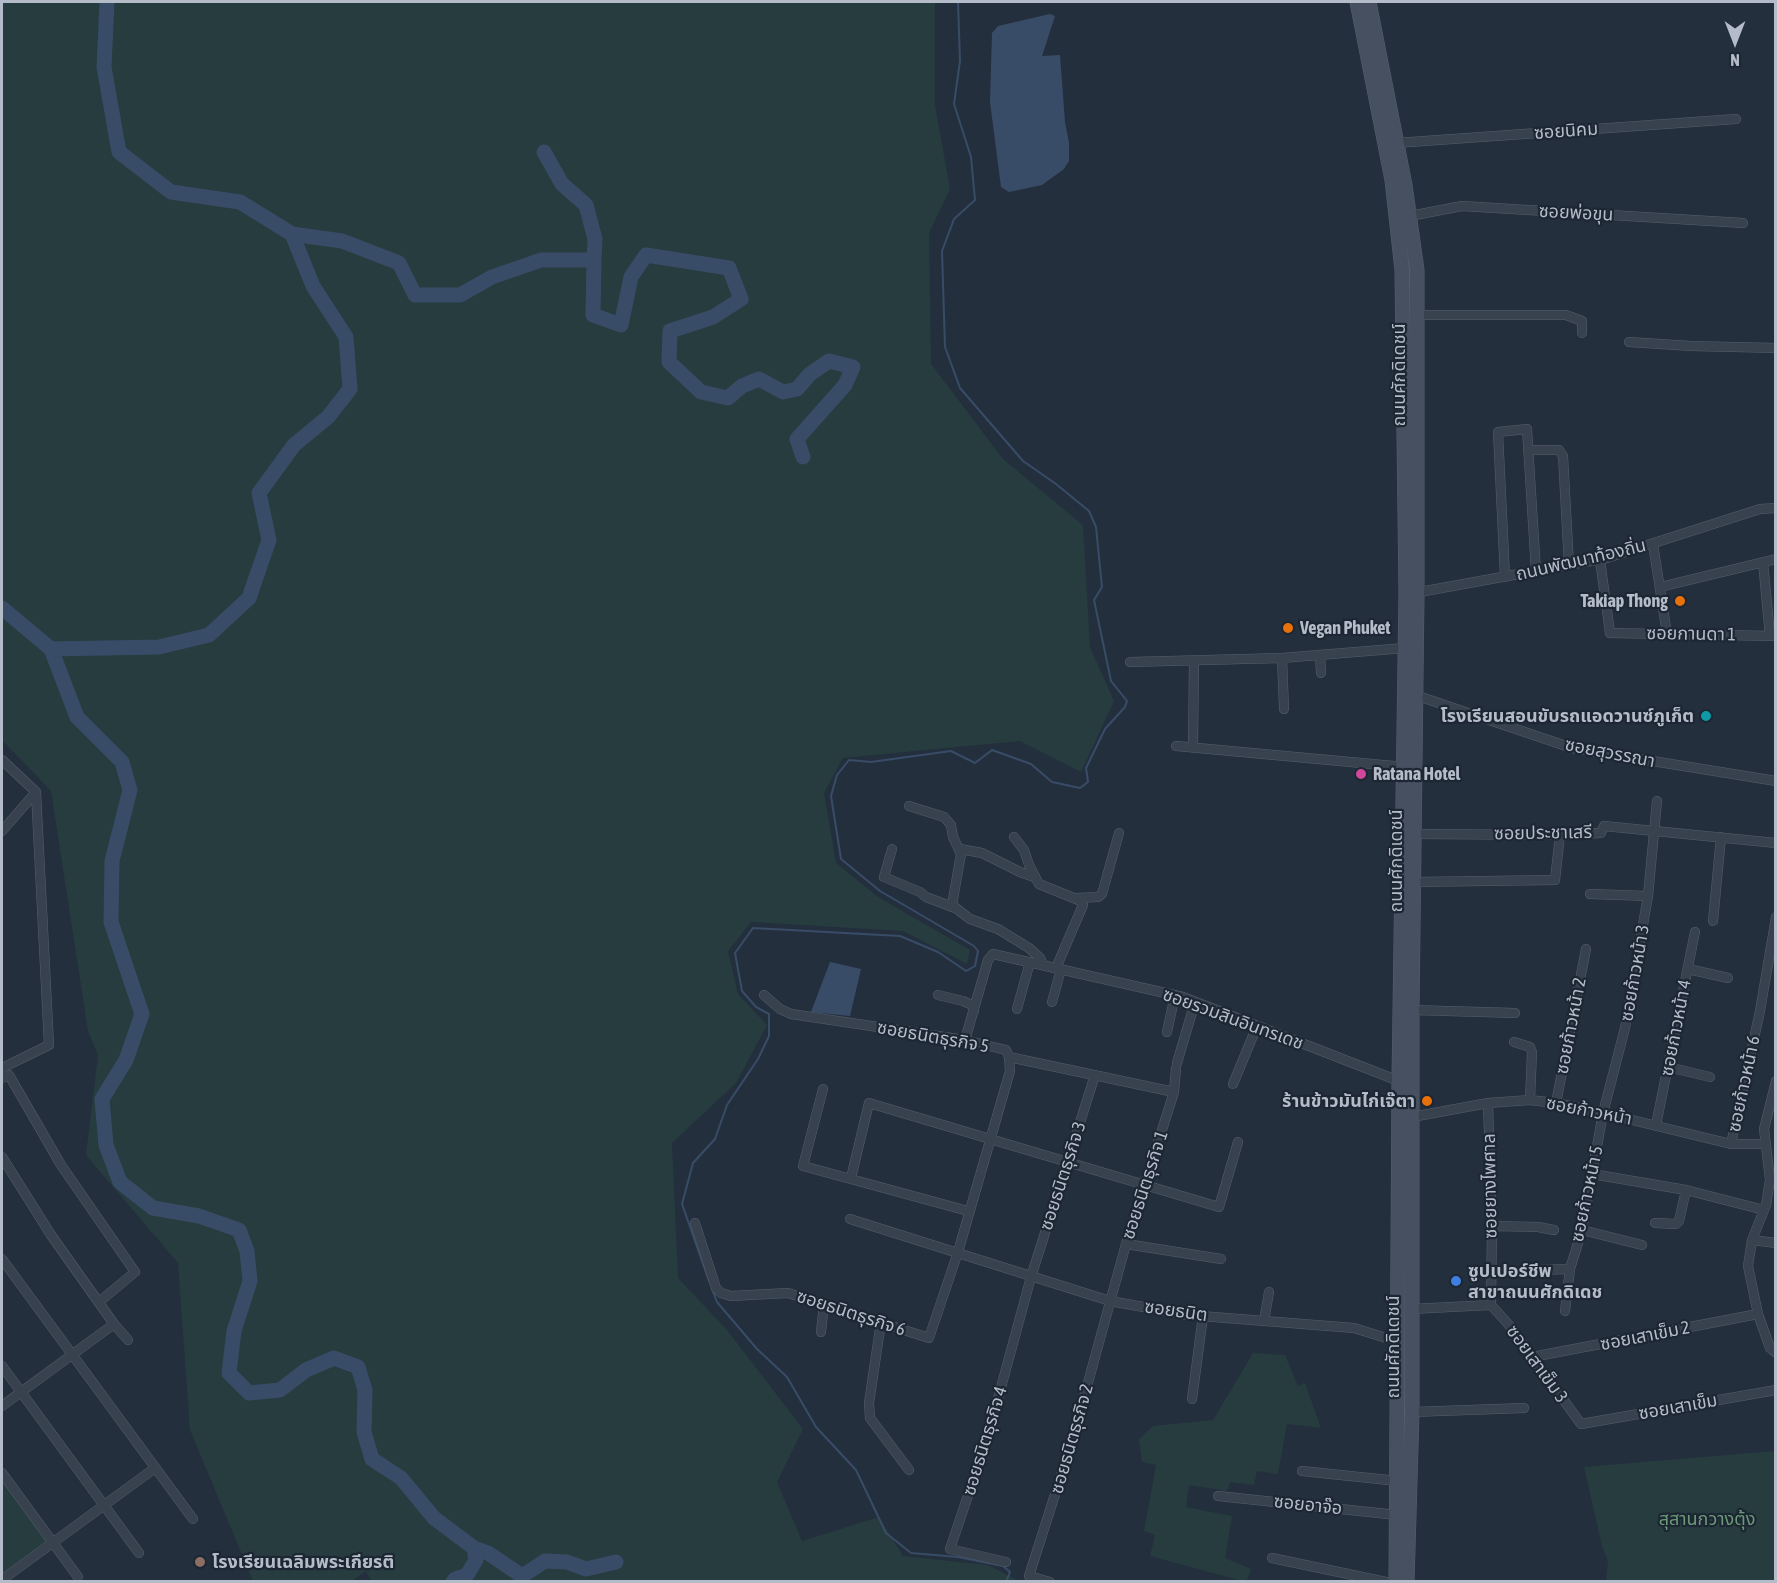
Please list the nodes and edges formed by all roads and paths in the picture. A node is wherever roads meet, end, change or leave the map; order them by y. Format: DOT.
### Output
graph roads {
  1 [pos="1357,2"];
  2 [pos="1369,2"];
  3 [pos="1736,119"];
  4 [pos="1396,142"];
  5 [pos="1410,216"];
  6 [pos="1743,222"];
  7 [pos="1417,315"];
  8 [pos="1582,333"];
  9 [pos="1629,342"];
  10 [pos="1776,348"];
  11 [pos="1528,450"];
  12 [pos="1776,508"];
  13 [pos="1653,544"];
  14 [pos="1776,558"];
  15 [pos="1600,560"];
  16 [pos="1763,562"];
  17 [pos="1569,565"];
  18 [pos="1536,571"];
  19 [pos="1505,577"];
  20 [pos="1660,587"];
  21 [pos="1412,593"];
  22 [pos="1667,634"];
  23 [pos="1773,636"];
  24 [pos="1406,648"];
  25 [pos="1320,655"];
  26 [pos="1282,658"];
  27 [pos="1194,661"];
  28 [pos="1130,662"];
  29 [pos="1321,673"];
  30 [pos="1415,695"];
  31 [pos="1284,710"];
  32 [pos="1410,727"];
  33 [pos="1176,746"];
  34 [pos="1192,748"];
  35 [pos="2,760"];
  36 [pos="1405,767"];
  37 [pos="1776,781"];
  38 [pos="36,792"];
  39 [pos="1657,801"];
  40 [pos="909,806"];
  41 [pos="2,831"];
  42 [pos="1655,832"];
  43 [pos="1119,833"];
  44 [pos="1414,834"];
  45 [pos="1560,835"];
  46 [pos="1014,837"];
  47 [pos="1721,837"];
  48 [pos="1776,843"];
  49 [pos="892,849"];
  50 [pos="960,849"];
  51 [pos="1034,877"];
  52 [pos="1413,882"];
  53 [pos="1590,894"];
  54 [pos="1648,896"];
  55 [pos="1072,898"];
  56 [pos="955,908"];
  57 [pos="1776,917"];
  58 [pos="1713,921"];
  59 [pos="1775,923"];
  60 [pos="1695,932"];
  61 [pos="1586,949"];
  62 [pos="1030,962"];
  63 [pos="1043,965"];
  64 [pos="1058,968"];
  65 [pos="1688,969"];
  66 [pos="1728,978"];
  67 [pos="764,995"];
  68 [pos="938,995"];
  69 [pos="1175,995"];
  70 [pos="1052,1002"];
  71 [pos="1195,1002"];
  72 [pos="1017,1009"];
  73 [pos="1412,1010"];
  74 [pos="974,1011"];
  75 [pos="1515,1012"];
  76 [pos="1257,1026"];
  77 [pos="1167,1032"];
  78 [pos="965,1040"];
  79 [pos="1514,1042"];
  80 [pos="1009,1057"];
  81 [pos="1668,1067"];
  82 [pos="2,1068"];
  83 [pos="1095,1076"];
  84 [pos="1710,1077"];
  85 [pos="2,1078"];
  86 [pos="1399,1081"];
  87 [pos="1776,1082"];
  88 [pos="1233,1084"];
  89 [pos="823,1089"];
  90 [pos="1174,1092"];
  91 [pos="1530,1100"];
  92 [pos="1556,1102"];
  93 [pos="1488,1103"];
  94 [pos="1603,1113"];
  95 [pos="1412,1117"];
  96 [pos="1656,1125"];
  97 [pos="989,1139"];
  98 [pos="1238,1142"];
  99 [pos="1731,1144"];
  100 [pos="1766,1144"];
  101 [pos="2,1157"];
  102 [pos="1068,1163"];
  103 [pos="1592,1174"];
  104 [pos="851,1178"];
  105 [pos="1145,1186"];
  106 [pos="1686,1190"];
  107 [pos="1769,1207"];
  108 [pos="968,1211"];
  109 [pos="850,1219"];
  110 [pos="695,1223"];
  111 [pos="1655,1223"];
  112 [pos="1492,1226"];
  113 [pos="1554,1230"];
  114 [pos="1582,1230"];
  115 [pos="1752,1240"];
  116 [pos="1776,1243"];
  117 [pos="1126,1244"];
  118 [pos="1642,1245"];
  119 [pos="958,1252"];
  120 [pos="2,1259"];
  121 [pos="1221,1259"];
  122 [pos="1570,1269"];
  123 [pos="1537,1270"];
  124 [pos="1031,1277"];
  125 [pos="1269,1292"];
  126 [pos="1110,1301"];
  127 [pos="99,1302"];
  128 [pos="824,1304"];
  129 [pos="1491,1305"];
  130 [pos="1411,1309"];
  131 [pos="1565,1311"];
  132 [pos="1758,1314"];
  133 [pos="1203,1316"];
  134 [pos="1264,1321"];
  135 [pos="881,1323"];
  136 [pos="114,1324"];
  137 [pos="821,1332"];
  138 [pos="128,1340"];
  139 [pos="1399,1342"];
  140 [pos="1776,1353"];
  141 [pos="71,1355"];
  142 [pos="1532,1357"];
  143 [pos="2,1366"];
  144 [pos="1776,1390"];
  145 [pos="20,1392"];
  146 [pos="1192,1399"];
  147 [pos="2,1406"];
  148 [pos="1524,1408"];
  149 [pos="1412,1412"];
  150 [pos="1581,1424"];
  151 [pos="155,1468"];
  152 [pos="909,1470"];
  153 [pos="1302,1471"];
  154 [pos="2,1473"];
  155 [pos="1398,1481"];
  156 [pos="1218,1496"];
  157 [pos="104,1505"];
  158 [pos="1397,1515"];
  159 [pos="192,1519"];
  160 [pos="53,1543"];
  161 [pos="139,1553"];
  162 [pos="1272,1558"];
  163 [pos="1006,1562"];
  164 [pos="2,1577"];
  165 [pos="78,1577"];
  166 [pos="1050,1581"];
  167 [pos="1386,1581"];
  168 [pos="1396,1581"];
  169 [pos="1407,1581"];
  1 -- 21 [label="main road, ถนนศักดิเดชน์"];
  2 -- 4 [label="main road, ถนนศักดิเดชน์"];
  3 -- 4 [label="street, ซอยนิคม"];
  4 -- 5 [label="main road, ถนนศักดิเดชน์"];
  5 -- 6 [label="street, ซอยพ่อขุน"];
  5 -- 7 [label="main road, ถนนศักดิเดชน์"];
  7 -- 8 [label="street"];
  7 -- 21 [label="main road, ถนนศักดิเดชน์"];
  9 -- 10 [label="street"];
  11 -- 17 [label="street"];
  11 -- 18 [label="street"];
  11 -- 19 [label="street"];
  12 -- 13 [label="street, ถนนพัฒนาท้องถิ่น"];
  13 -- 15 [label="street, ถนนพัฒนาท้องถิ่น"];
  13 -- 20 [label="street"];
  14 -- 16 [label="street"];
  15 -- 17 [label="street, ถนนพัฒนาท้องถิ่น"];
  15 -- 22 [label="street, ซอยกานดา 1"];
  16 -- 20 [label="street"];
  16 -- 23 [label="street, ซอยกานดา 1"];
  17 -- 18 [label="street, ถนนพัฒนาท้องถิ่น"];
  18 -- 19 [label="street, ถนนพัฒนาท้องถิ่น"];
  19 -- 21 [label="street, ถนนพัฒนาท้องถิ่น"];
  20 -- 22 [label="street"];
  21 -- 24 [label="main road, ถนนศักดิเดชน์"];
  21 -- 30 [label="main road, ถนนศักดิเดชน์"];
  22 -- 23 [label="street, ซอยกานดา 1"];
  24 -- 25 [label="street"];
  24 -- 32 [label="main road, ถนนศักดิเดชน์"];
  25 -- 26 [label="street"];
  25 -- 29 [label="street"];
  26 -- 27 [label="street"];
  26 -- 31 [label="street"];
  27 -- 28 [label="street"];
  27 -- 34 [label="street"];
  30 -- 32 [label="main road, ถนนศักดิเดชน์"];
  30 -- 37 [label="street, ซอยสุวรรณา"];
  32 -- 36 [label="main road, ถนนศักดิเดชน์"];
  32 -- 44 [label="main road, ถนนศักดิเดชน์"];
  33 -- 34 [label="street"];
  34 -- 36 [label="street"];
  35 -- 38 [label="street"];
  36 -- 86 [label="main road, ถนนศักดิเดชน์"];
  38 -- 41 [label="street"];
  38 -- 82 [label="street"];
  39 -- 42 [label="street, ซอยก้าวหน้า 3"];
  40 -- 50 [label="street"];
  42 -- 45 [label="street, ซอยประชาเสรี"];
  42 -- 47 [label="street, ซอยประชาเสรี"];
  42 -- 54 [label="street, ซอยก้าวหน้า 3"];
  43 -- 55 [label="street"];
  44 -- 45 [label="street, ซอยประชาเสรี"];
  44 -- 52 [label="main road, ถนนศักดิเดชน์"];
  45 -- 52 [label="street"];
  46 -- 51 [label="street"];
  47 -- 48 [label="street, ซอยประชาเสรี"];
  47 -- 58 [label="street"];
  49 -- 56 [label="street"];
  50 -- 51 [label="street"];
  50 -- 56 [label="street"];
  51 -- 55 [label="street"];
  52 -- 73 [label="main road, ถนนศักดิเดชน์"];
  53 -- 54 [label="street"];
  54 -- 94 [label="street, ซอยก้าวหน้า 3"];
  55 -- 64 [label="street"];
  56 -- 63 [label="street"];
  57 -- 59 [label="street, ซอยก้าวหน้า 6"];
  59 -- 99 [label="street, ซอยก้าวหน้า 6"];
  60 -- 65 [label="street, ซอยก้าวหน้า 4"];
  61 -- 92 [label="street, ซอยก้าวหน้า 2"];
  62 -- 63 [label="street, ซอยรวมสินอินทรเดช"];
  62 -- 72 [label="street"];
  62 -- 74 [label="street, ซอยรวมสินอินทรเดช"];
  63 -- 64 [label="street, ซอยรวมสินอินทรเดช"];
  64 -- 69 [label="street, ซอยรวมสินอินทรเดช"];
  64 -- 70 [label="street"];
  65 -- 66 [label="street"];
  65 -- 81 [label="street, ซอยก้าวหน้า 4"];
  67 -- 78 [label="street, ซอยธนิตธุรกิจ 5"];
  68 -- 74 [label="street"];
  69 -- 71 [label="street, ซอยรวมสินอินทรเดช"];
  69 -- 77 [label="street"];
  71 -- 76 [label="street, ซอยรวมสินอินทรเดช"];
  71 -- 90 [label="street, ซอยธนิตธุรกิจ 1"];
  73 -- 75 [label="street"];
  73 -- 95 [label="main road, ถนนศักดิเดชน์"];
  74 -- 78 [label="street"];
  76 -- 86 [label="street, ซอยรวมสินอินทรเดช"];
  76 -- 88 [label="street"];
  78 -- 80 [label="street, ซอยธนิตธุรกิจ 5"];
  79 -- 91 [label="street"];
  80 -- 83 [label="street"];
  80 -- 97 [label="street, ซอยธนิตธุรกิจ 5"];
  81 -- 84 [label="street"];
  81 -- 96 [label="street, ซอยก้าวหน้า 4"];
  83 -- 90 [label="street"];
  83 -- 102 [label="street, ซอยธนิตธุรกิจ 3"];
  85 -- 127 [label="street"];
  86 -- 139 [label="main road, ถนนศักดิเดชน์"];
  87 -- 100 [label="street"];
  89 -- 104 [label="street"];
  90 -- 105 [label="street, ซอยธนิตธุรกิจ 1"];
  91 -- 92 [label="street, ซอยก้าวหน้า"];
  91 -- 93 [label="street, ซอยก้าวหน้า"];
  92 -- 94 [label="street, ซอยก้าวหน้า"];
  93 -- 95 [label="street, ซอยก้าวหน้า"];
  93 -- 112 [label="street, ซอยยางไพศาล"];
  94 -- 96 [label="street, ซอยก้าวหน้า"];
  94 -- 103 [label="street, ซอยก้าวหน้า 5"];
  95 -- 130 [label="main road, ถนนศักดิเดชน์"];
  96 -- 99 [label="street, ซอยก้าวหน้า"];
  97 -- 102 [label="street"];
  97 -- 104 [label="street"];
  97 -- 108 [label="street, ซอยธนิตธุรกิจ 5"];
  98 -- 105 [label="street"];
  99 -- 100 [label="street, ซอยก้าวหน้า"];
  100 -- 107 [label="street"];
  101 -- 127 [label="street"];
  102 -- 105 [label="street"];
  102 -- 124 [label="street, ซอยธนิตธุรกิจ 3"];
  103 -- 106 [label="street"];
  103 -- 114 [label="street, ซอยก้าวหน้า 5"];
  104 -- 108 [label="street"];
  105 -- 117 [label="street, ซอยธนิตธุรกิจ 1"];
  106 -- 107 [label="street"];
  106 -- 111 [label="street"];
  107 -- 115 [label="street"];
  108 -- 119 [label="street, ซอยธนิตธุรกิจ 5"];
  109 -- 119 [label="street, ซอยธนิต"];
  110 -- 128 [label="street, ซอยธนิตธุรกิจ 6"];
  112 -- 113 [label="street"];
  112 -- 129 [label="street, ซอยยางไพศาล"];
  114 -- 118 [label="street"];
  114 -- 122 [label="street, ซอยก้าวหน้า 5"];
  115 -- 116 [label="street"];
  115 -- 132 [label="street"];
  117 -- 121 [label="street"];
  117 -- 126 [label="street, ซอยธนิตธุรกิจ 1"];
  119 -- 124 [label="street, ซอยธนิต"];
  119 -- 135 [label="street, ซอยธนิตธุรกิจ 6"];
  120 -- 141 [label="street"];
  122 -- 123 [label="street"];
  122 -- 131 [label="street, ซอยก้าวหน้า 5"];
  124 -- 126 [label="street, ซอยธนิต"];
  124 -- 163 [label="street, ซอยธนิตธุรกิจ 4"];
  125 -- 134 [label="street"];
  126 -- 133 [label="street, ซอยธนิต"];
  126 -- 166 [label="street, ซอยธนิตธุรกิจ 2"];
  127 -- 136 [label="street"];
  128 -- 135 [label="street, ซอยธนิตธุรกิจ 6"];
  128 -- 137 [label="street"];
  129 -- 130 [label="street"];
  129 -- 142 [label="street, ซอยเสาเข็ม 3"];
  130 -- 149 [label="main road, ถนนศักดิเดชน์"];
  132 -- 140 [label="street"];
  132 -- 142 [label="street, ซอยเสาเข็ม 2"];
  133 -- 134 [label="street, ซอยธนิต"];
  133 -- 146 [label="street"];
  134 -- 139 [label="street, ซอยธนิต"];
  135 -- 152 [label="street"];
  136 -- 138 [label="street"];
  136 -- 141 [label="street"];
  139 -- 155 [label="main road, ถนนศักดิเดชน์"];
  141 -- 145 [label="street"];
  141 -- 151 [label="street"];
  142 -- 150 [label="street, ซอยเสาเข็ม 3"];
  143 -- 145 [label="street"];
  144 -- 150 [label="street, ซอยเสาเข็ม"];
  145 -- 147 [label="street"];
  145 -- 157 [label="street"];
  148 -- 149 [label="street"];
  149 -- 169 [label="main road, ถนนศักดิเดชน์"];
  151 -- 157 [label="street"];
  151 -- 159 [label="street"];
  153 -- 155 [label="street"];
  154 -- 160 [label="street"];
  155 -- 158 [label="main road, ถนนศักดิเดชน์"];
  156 -- 158 [label="street, ซอยอาจ๊อ"];
  157 -- 160 [label="street"];
  157 -- 161 [label="street"];
  158 -- 168 [label="main road, ถนนศักดิเดชน์"];
  160 -- 164 [label="street"];
  160 -- 165 [label="street"];
  162 -- 167 [label="street"];
}
